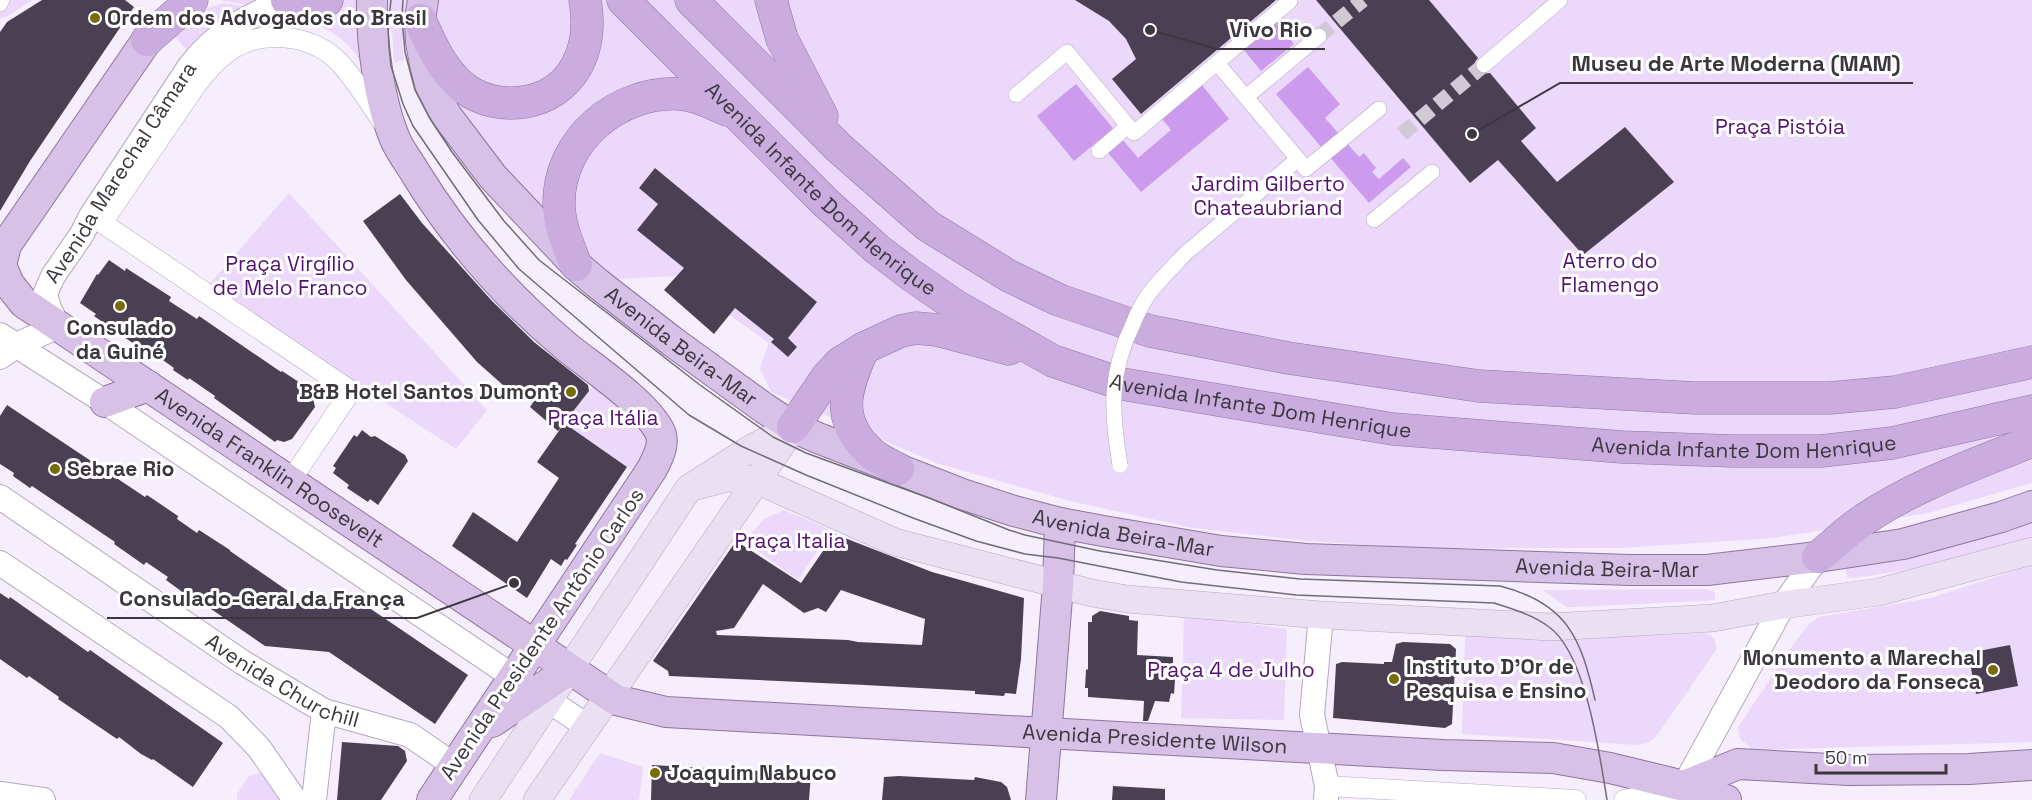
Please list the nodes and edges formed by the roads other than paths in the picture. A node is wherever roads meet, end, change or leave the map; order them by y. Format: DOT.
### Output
graph roads {
  1 [pos="165,0"];
  2 [pos="192,0"];
  3 [pos="286,0"];
  4 [pos="327,0"];
  5 [pos="372,0"];
  6 [pos="585,0"];
  7 [pos="623,0"];
  8 [pos="691,0"];
  9 [pos="771,0"];
  10 [pos="1560,0"];
  11 [pos="1290,1"];
  12 [pos="422,10"];
  13 [pos="1319,36"];
  14 [pos="147,40"];
  15 [pos="1217,63"];
  16 [pos="1484,65"];
  17 [pos="1016,95"];
  18 [pos="1246,97"];
  19 [pos="1379,109"];
  20 [pos="737,114"];
  21 [pos="1123,130"];
  22 [pos="395,139"];
  23 [pos="839,148"];
  24 [pos="1100,150"];
  25 [pos="1298,159"];
  26 [pos="1432,171"];
  27 [pos="97,219"];
  28 [pos="1374,220"];
  29 [pos="3,249"];
  30 [pos="576,265"];
  31 [pos="58,326"];
  32 [pos="6,346"];
  33 [pos="864,348"];
  34 [pos="1053,361"];
  35 [pos="2032,362"];
  36 [pos="148,386"];
  37 [pos="105,402"];
  38 [pos="2032,411"];
  39 [pos="794,427"];
  40 [pos="2032,441"];
  41 [pos="1120,465"];
  42 [pos="898,469"];
  43 [pos="291,480"];
  44 [pos="756,480"];
  45 [pos="689,488"];
  46 [pos="0,497"];
  47 [pos="2032,507"];
  48 [pos="1060,524"];
  49 [pos="2032,551"];
  50 [pos="1818,557"];
  51 [pos="1770,562"];
  52 [pos="0,563"];
  53 [pos="1058,585"];
  54 [pos="1784,605"];
  55 [pos="1321,615"];
  56 [pos="535,646"];
  57 [pos="569,670"];
  58 [pos="533,690"];
  59 [pos="608,696"];
  60 [pos="324,711"];
  61 [pos="588,727"];
  62 [pos="1045,732"];
  63 [pos="1319,749"];
  64 [pos="319,757"];
  65 [pos="2032,765"];
  66 [pos="455,766"];
  67 [pos="278,773"];
  68 [pos="1327,793"];
  69 [pos="1682,793"];
  70 [pos="0,794"];
  71 [pos="43,800"];
  72 [pos="295,800"];
  73 [pos="314,800"];
  74 [pos="432,800"];
  75 [pos="483,800"];
  76 [pos="537,800"];
  77 [pos="1041,800"];
  78 [pos="1576,800"];
  79 [pos="1624,800"];
  80 [pos="1726,800"];
  1 -- 14 [label="highway"];
  2 -- 14 [label="highway"];
  3 -- 4 [label="highway"];
  3 -- 27 [label="street, Avenida Marechal Câmara"];
  5 -- 22 [label="main road"];
  6 -- 12 [label="highway"];
  7 -- 20 [label="highway, Avenida Infante Dom Henrique"];
  8 -- 23 [label="highway, Avenida Infante Dom Henrique"];
  9 -- 23 [label="highway"];
  10 -- 16 [label="street"];
  11 -- 15 [label="street"];
  12 -- 30 [label="main road, Avenida Beira-Mar"];
  13 -- 18 [label="street"];
  14 -- 29 [label="main road"];
  15 -- 18 [label="street"];
  15 -- 21 [label="street"];
  17 -- 21 [label="street"];
  18 -- 25 [label="street"];
  19 -- 25 [label="street"];
  20 -- 30 [label="highway"];
  20 -- 34 [label="highway, Avenida Infante Dom Henrique"];
  21 -- 24 [label="street"];
  22 -- 27 [label="street, Avenida Marechal Câmara"];
  22 -- 56 [label="main road, Avenida Presidente Antônio Carlos"];
  23 -- 35 [label="highway, Avenida Infante Dom Henrique"];
  25 -- 41 [label="street, bridge"];
  26 -- 28 [label="street"];
  27 -- 31 [label="street, Avenida Marechal Câmara"];
  27 -- 43 [label="street"];
  29 -- 31 [label="main road, Avenida Franklin Roosevelt"];
  30 -- 39 [label="main road, Avenida Beira-Mar"];
  31 -- 32 [label="street"];
  31 -- 36 [label="main road, Avenida Franklin Roosevelt"];
  32 -- 37 [label="street, Avenida Franklin Roosevelt"];
  33 -- 34 [label="highway"];
  33 -- 39 [label="highway"];
  33 -- 42 [label="highway"];
  34 -- 38 [label="highway, Avenida Infante Dom Henrique"];
  36 -- 37 [label="main road"];
  36 -- 43 [label="main road, Avenida Franklin Roosevelt"];
  37 -- 58 [label="street, Avenida Franklin Roosevelt"];
  39 -- 42 [label="main road, Avenida Beira-Mar"];
  39 -- 44 [label="main road"];
  39 -- 45 [label="main road, Avenida Presidente Antônio Carlos"];
  40 -- 50 [label="highway"];
  42 -- 48 [label="main road, Avenida Beira-Mar"];
  43 -- 56 [label="main road, Avenida Franklin Roosevelt"];
  44 -- 45 [label="main road"];
  44 -- 53 [label="main road"];
  44 -- 59 [label="main road"];
  45 -- 57 [label="main road, Avenida Presidente Antônio Carlos"];
  46 -- 60 [label="street, Avenida Churchill"];
  47 -- 50 [label="main road, Avenida Beira-Mar"];
  48 -- 51 [label="main road, Avenida Beira-Mar"];
  48 -- 53 [label="main road"];
  49 -- 54 [label="main road"];
  50 -- 51 [label="main road, Avenida Beira-Mar"];
  50 -- 54 [label="street"];
  51 -- 54 [label="street"];
  52 -- 67 [label="street"];
  53 -- 55 [label="main road"];
  53 -- 62 [label="main road"];
  54 -- 55 [label="main road"];
  54 -- 69 [label="street"];
  55 -- 63 [label="street"];
  56 -- 57 [label="main road, Avenida Franklin Roosevelt"];
  56 -- 58 [label="main road, Avenida Presidente Antônio Carlos"];
  57 -- 58 [label="main road"];
  57 -- 59 [label="main road, Avenida Presidente Wilson"];
  58 -- 61 [label="street, Avenida Franklin Roosevelt"];
  58 -- 66 [label="main road, Avenida Presidente Antônio Carlos"];
  58 -- 75 [label="main road, Avenida Presidente Antônio Carlos"];
  59 -- 61 [label="main road"];
  59 -- 62 [label="main road, Avenida Presidente Wilson"];
  60 -- 64 [label="street"];
  60 -- 66 [label="street, Avenida Churchill"];
  61 -- 76 [label="main road"];
  62 -- 63 [label="main road, Avenida Presidente Wilson"];
  62 -- 77 [label="main road"];
  63 -- 68 [label="street"];
  63 -- 69 [label="main road, Avenida Presidente Wilson"];
  64 -- 67 [label="street"];
  64 -- 73 [label="street"];
  65 -- 69 [label="main road"];
  66 -- 74 [label="main road, Avenida Presidente Antônio Carlos"];
  67 -- 72 [label="street"];
  68 -- 78 [label="street"];
  69 -- 79 [label="street"];
  69 -- 80 [label="main road, Avenida Presidente Wilson"];
  70 -- 71 [label="street"];
}
